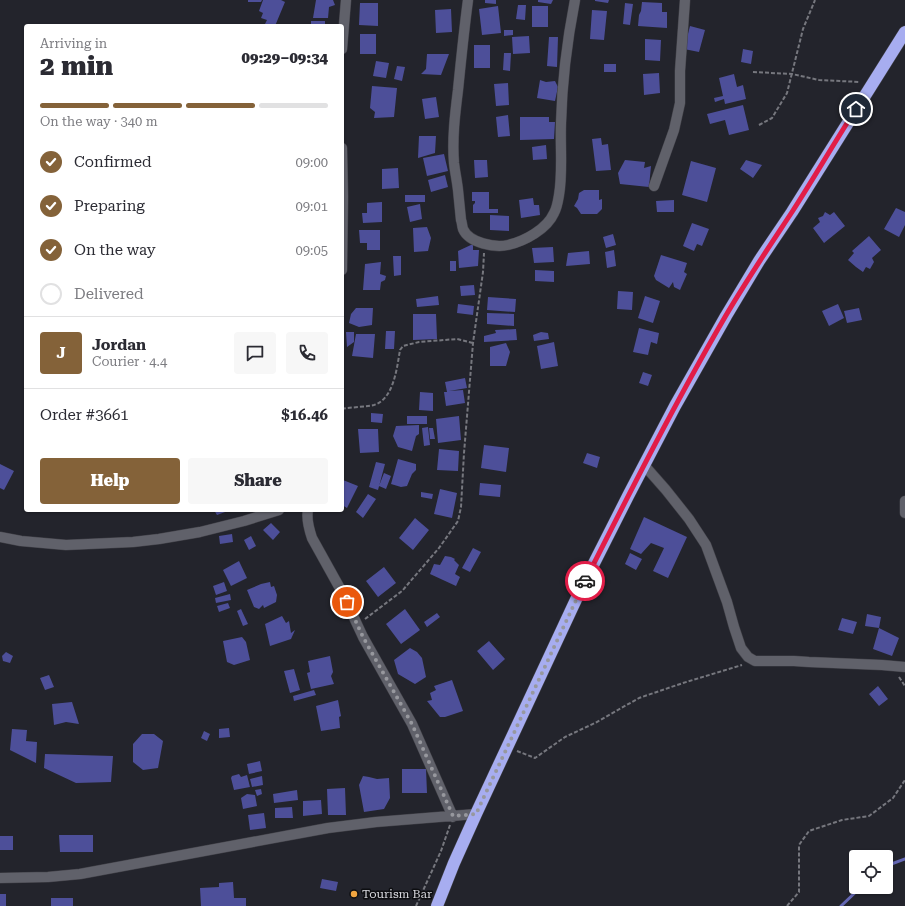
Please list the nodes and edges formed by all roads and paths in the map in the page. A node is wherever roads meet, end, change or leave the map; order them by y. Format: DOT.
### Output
graph roads {
  1 [pos="346,0"];
  2 [pos="468,0"];
  3 [pos="575,0"];
  4 [pos="684,0"];
  5 [pos="814,0"];
  6 [pos="344,24"];
  7 [pos="905,32"];
  8 [pos="753,72"];
  9 [pos="792,74"];
  10 [pos="873,83"];
  11 [pos="759,125"];
  12 [pos="654,186"];
  13 [pos="485,244"];
  14 [pos="473,343"];
  15 [pos="344,409"];
  16 [pos="644,465"];
  17 [pos="905,501"];
  18 [pos="273,512"];
  19 [pos="305,512"];
  20 [pos="905,513"];
  21 [pos="0,537"];
  22 [pos="357,624"];
  23 [pos="755,661"];
  24 [pos="905,667"];
  25 [pos="507,747"];
  26 [pos="905,780"];
  27 [pos="476,814"];
  28 [pos="453,816"];
  29 [pos="0,878"];
  30 [pos="416,906"];
  31 [pos="437,906"];
  32 [pos="787,906"];
  1 -- 6 [label="street"];
  2 -- 13 [label="street"];
  3 -- 13 [label="street"];
  4 -- 12 [label="street"];
  5 -- 9 [label="path"];
  7 -- 10 [label="highway"];
  8 -- 9 [label="path"];
  9 -- 10 [label="path"];
  9 -- 11 [label="path"];
  10 -- 16 [label="highway"];
  13 -- 14 [label="path"];
  14 -- 15 [label="path"];
  14 -- 22 [label="path"];
  16 -- 23 [label="street"];
  16 -- 25 [label="highway"];
  17 -- 20 [label="street"];
  18 -- 21 [label="street"];
  19 -- 22 [label="street"];
  22 -- 28 [label="street"];
  23 -- 24 [label="street"];
  23 -- 25 [label="path"];
  25 -- 27 [label="highway"];
  26 -- 32 [label="path"];
  27 -- 28 [label="street"];
  27 -- 31 [label="highway"];
  28 -- 29 [label="street"];
  28 -- 30 [label="path"];
}
